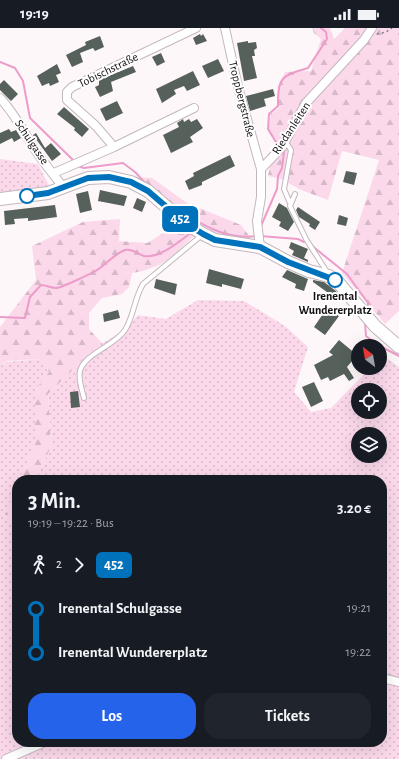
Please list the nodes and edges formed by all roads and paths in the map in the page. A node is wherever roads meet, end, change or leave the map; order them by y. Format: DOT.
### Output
graph roads {
  1 [pos="196,28"];
  2 [pos="225,28"];
  3 [pos="372,28"];
  4 [pos="392,28"];
  5 [pos="366,37"];
  6 [pos="0,98"];
  7 [pos="194,108"];
  8 [pos="282,146"];
  9 [pos="114,147"];
  10 [pos="261,169"];
  11 [pos="54,173"];
  12 [pos="63,188"];
  13 [pos="295,194"];
  14 [pos="0,199"];
  15 [pos="290,203"];
  16 [pos="197,231"];
  17 [pos="260,244"];
  18 [pos="329,276"];
  19 [pos="399,348"];
  20 [pos="84,398"];
  21 [pos="387,679"];
  22 [pos="399,682"];
  23 [pos="34,747"];
  24 [pos="6,759"];
  1 -- 9 [label="street, Tobischstraße"];
  2 -- 10 [label="street, Troppbergstraße"];
  3 -- 5 [label="street, Riedanleiten"];
  4 -- 5 [label="path"];
  5 -- 8 [label="street, Riedanleiten"];
  6 -- 11 [label="street, Schulgasse"];
  7 -- 9 [label="street"];
  8 -- 10 [label="street, Riedanleiten"];
  8 -- 15 [label="lane"];
  9 -- 11 [label="street"];
  10 -- 17 [label="street"];
  11 -- 12 [label="street, Schulgasse"];
  12 -- 14 [label="street"];
  12 -- 16 [label="street"];
  13 -- 15 [label="lane"];
  15 -- 18 [label="lane"];
  16 -- 17 [label="street"];
  16 -- 20 [label="lane"];
  17 -- 18 [label="street"];
  18 -- 19 [label="street"];
  21 -- 22 [label="street"];
  23 -- 24 [label="street"];
}
